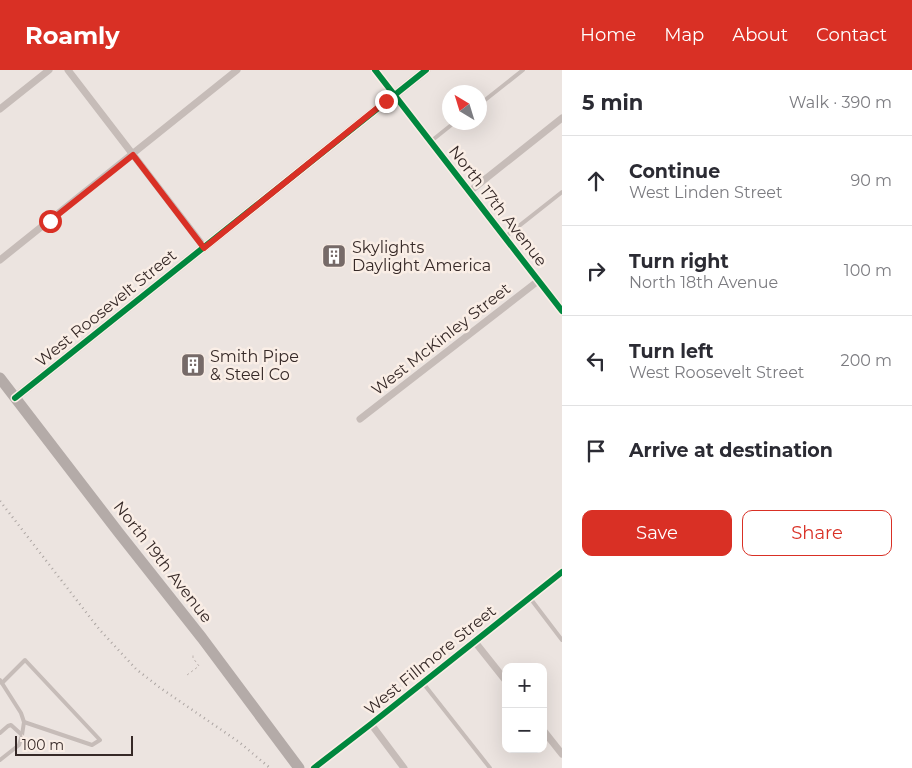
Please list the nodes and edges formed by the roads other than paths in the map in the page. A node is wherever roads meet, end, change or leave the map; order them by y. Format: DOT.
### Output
graph roads {
  1 [pos="49,70"];
  2 [pos="68,70"];
  3 [pos="237,70"];
  4 [pos="375,70"];
  5 [pos="426,70"];
  6 [pos="523,70"];
  7 [pos="394,95"];
  8 [pos="487,98"];
  9 [pos="0,109"];
  10 [pos="562,118"];
  11 [pos="445,130"];
  12 [pos="430,142"];
  13 [pos="133,155"];
  14 [pos="469,192"];
  15 [pos="562,192"];
  16 [pos="505,237"];
  17 [pos="204,248"];
  18 [pos="0,260"];
  19 [pos="538,281"];
  20 [pos="562,311"];
  21 [pos="0,378"];
  22 [pos="15,398"];
  23 [pos="360,419"];
  24 [pos="562,572"];
  25 [pos="530,598"];
  26 [pos="562,640"];
  27 [pos="475,642"];
  28 [pos="502,677"];
  29 [pos="1,682"];
  30 [pos="423,683"];
  31 [pos="24,722"];
  32 [pos="371,724"];
  33 [pos="0,733"];
  34 [pos="22,735"];
  35 [pos="547,735"];
  36 [pos="562,754"];
  37 [pos="0,760"];
  38 [pos="299,768"];
  39 [pos="314,768"];
  40 [pos="404,768"];
  41 [pos="490,768"];
  1 -- 9 [label="street"];
  2 -- 13 [label="street"];
  3 -- 13 [label="street"];
  4 -- 7 [label="street, North 17th Avenue"];
  5 -- 7 [label="street, West Roosevelt Street"];
  6 -- 8 [label="lane"];
  7 -- 12 [label="street, North 17th Avenue"];
  7 -- 17 [label="street, West Roosevelt Street"];
  10 -- 14 [label="street"];
  11 -- 12 [label="lane"];
  12 -- 14 [label="street, North 17th Avenue"];
  13 -- 17 [label="street"];
  13 -- 18 [label="street"];
  14 -- 16 [label="street, North 17th Avenue"];
  15 -- 16 [label="lane"];
  16 -- 19 [label="street, North 17th Avenue"];
  17 -- 22 [label="street, West Roosevelt Street"];
  19 -- 20 [label="street, North 17th Avenue"];
  19 -- 23 [label="street, West McKinley Street"];
  21 -- 22 [label="main road, North 19th Avenue"];
  22 -- 38 [label="main road, North 19th Avenue"];
  24 -- 25 [label="street, West Fillmore Street"];
  25 -- 26 [label="lane"];
  25 -- 27 [label="street, West Fillmore Street"];
  27 -- 28 [label="street"];
  27 -- 30 [label="street, West Fillmore Street"];
  29 -- 31 [label="lane"];
  29 -- 31 [label="lane"];
  30 -- 32 [label="street, West Fillmore Street"];
  30 -- 41 [label="lane"];
  31 -- 34 [label="lane"];
  32 -- 39 [label="street, West Fillmore Street"];
  32 -- 40 [label="street"];
  33 -- 34 [label="lane"];
  34 -- 37 [label="lane"];
  35 -- 36 [label="street"];
}
